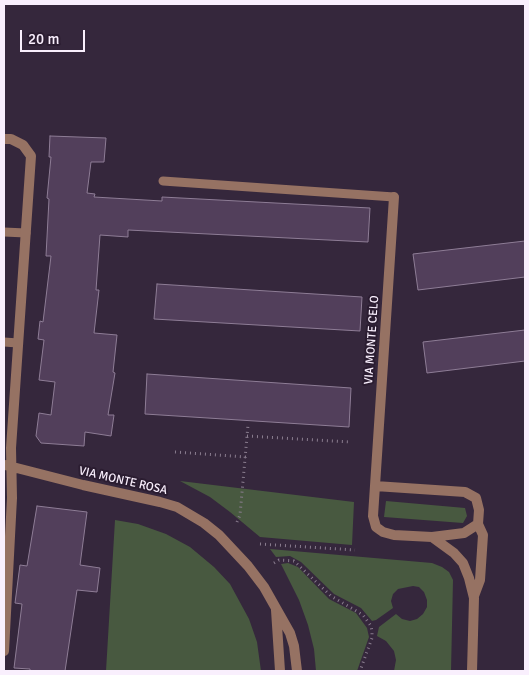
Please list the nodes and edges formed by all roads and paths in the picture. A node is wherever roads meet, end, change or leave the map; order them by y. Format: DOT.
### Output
graph roads {
  1 [pos="4,139"];
  2 [pos="163,181"];
  3 [pos="394,197"];
  4 [pos="4,232"];
  5 [pos="26,233"];
  6 [pos="4,342"];
  7 [pos="18,343"];
  8 [pos="248,425"];
  9 [pos="247,436"];
  10 [pos="350,442"];
  11 [pos="175,452"];
  12 [pos="246,457"];
  13 [pos="7,465"];
  14 [pos="375,486"];
  15 [pos="237,522"];
  16 [pos="478,524"];
  17 [pos="432,537"];
  18 [pos="260,544"];
  19 [pos="356,550"];
  20 [pos="274,563"];
  21 [pos="474,598"];
  22 [pos="276,609"];
  23 [pos="4,651"];
  24 [pos="280,671"];
  25 [pos="297,671"];
  26 [pos="360,671"];
  27 [pos="472,671"];
  1 -- 5 [label="street"];
  2 -- 3 [label="lane"];
  3 -- 14 [label="street, VIA MONTE CELO"];
  4 -- 5 [label="lane"];
  5 -- 7 [label="street"];
  6 -- 7 [label="lane"];
  7 -- 13 [label="street"];
  8 -- 9 [label="path"];
  9 -- 10 [label="path"];
  9 -- 12 [label="path"];
  11 -- 12 [label="path"];
  12 -- 15 [label="path"];
  13 -- 22 [label="street, VIA MONTE ROSA"];
  13 -- 23 [label="street"];
  14 -- 16 [label="street"];
  14 -- 17 [label="street, VIA MONTE CELO"];
  16 -- 17 [label="street, VIA MONTE CELO"];
  16 -- 21 [label="street"];
  17 -- 21 [label="street"];
  18 -- 19 [label="path"];
  20 -- 26 [label="path"];
  21 -- 27 [label="street"];
  22 -- 24 [label="street, VIA MONTE ROSA"];
  22 -- 25 [label="street, VIA MONTE ROSA"];
}
